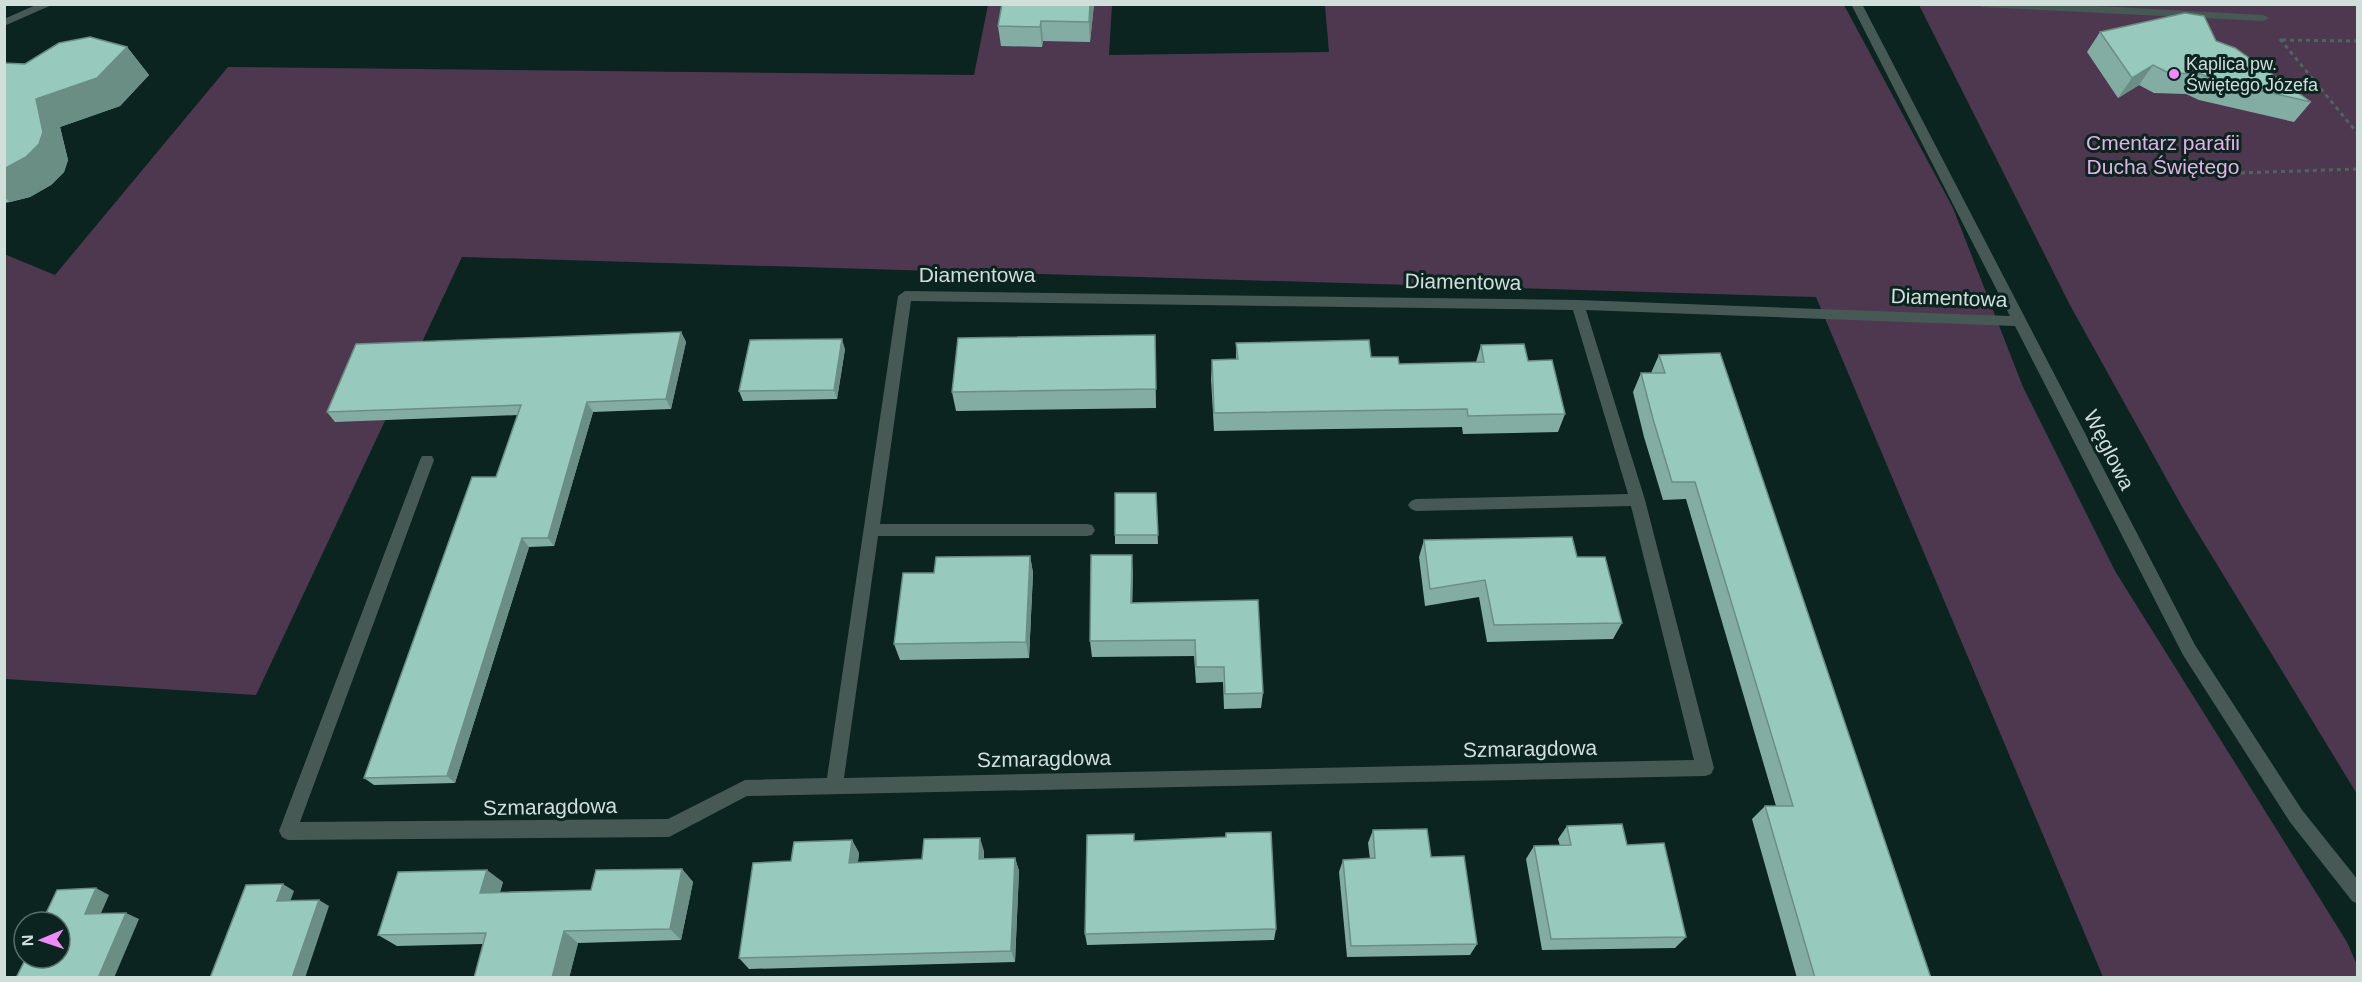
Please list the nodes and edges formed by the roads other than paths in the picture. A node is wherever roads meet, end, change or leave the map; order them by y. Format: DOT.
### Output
graph roads {
  1 [pos="50,4"];
  2 [pos="1856,4"];
  3 [pos="1982,4"];
  4 [pos="2263,18"];
  5 [pos="4,23"];
  6 [pos="1578,304"];
  7 [pos="2020,321"];
  8 [pos="427,460"];
  9 [pos="1637,500"];
  10 [pos="1416,505"];
  11 [pos="871,530"];
  12 [pos="1087,530"];
  13 [pos="834,786"];
  14 [pos="2358,895"];
  1 -- 5 [label="street"];
  2 -- 7 [label="street, Węglowa"];
  3 -- 4 [label="street"];
  6 -- 7 [label="street, Diamentowa"];
  6 -- 9 [label="street"];
  6 -- 11 [label="street, Diamentowa"];
  7 -- 14 [label="street, Węglowa"];
  8 -- 13 [label="street, Szmaragdowa"];
  9 -- 10 [label="street"];
  9 -- 13 [label="street, Szmaragdowa"];
  11 -- 12 [label="street"];
  11 -- 13 [label="street"];
}
